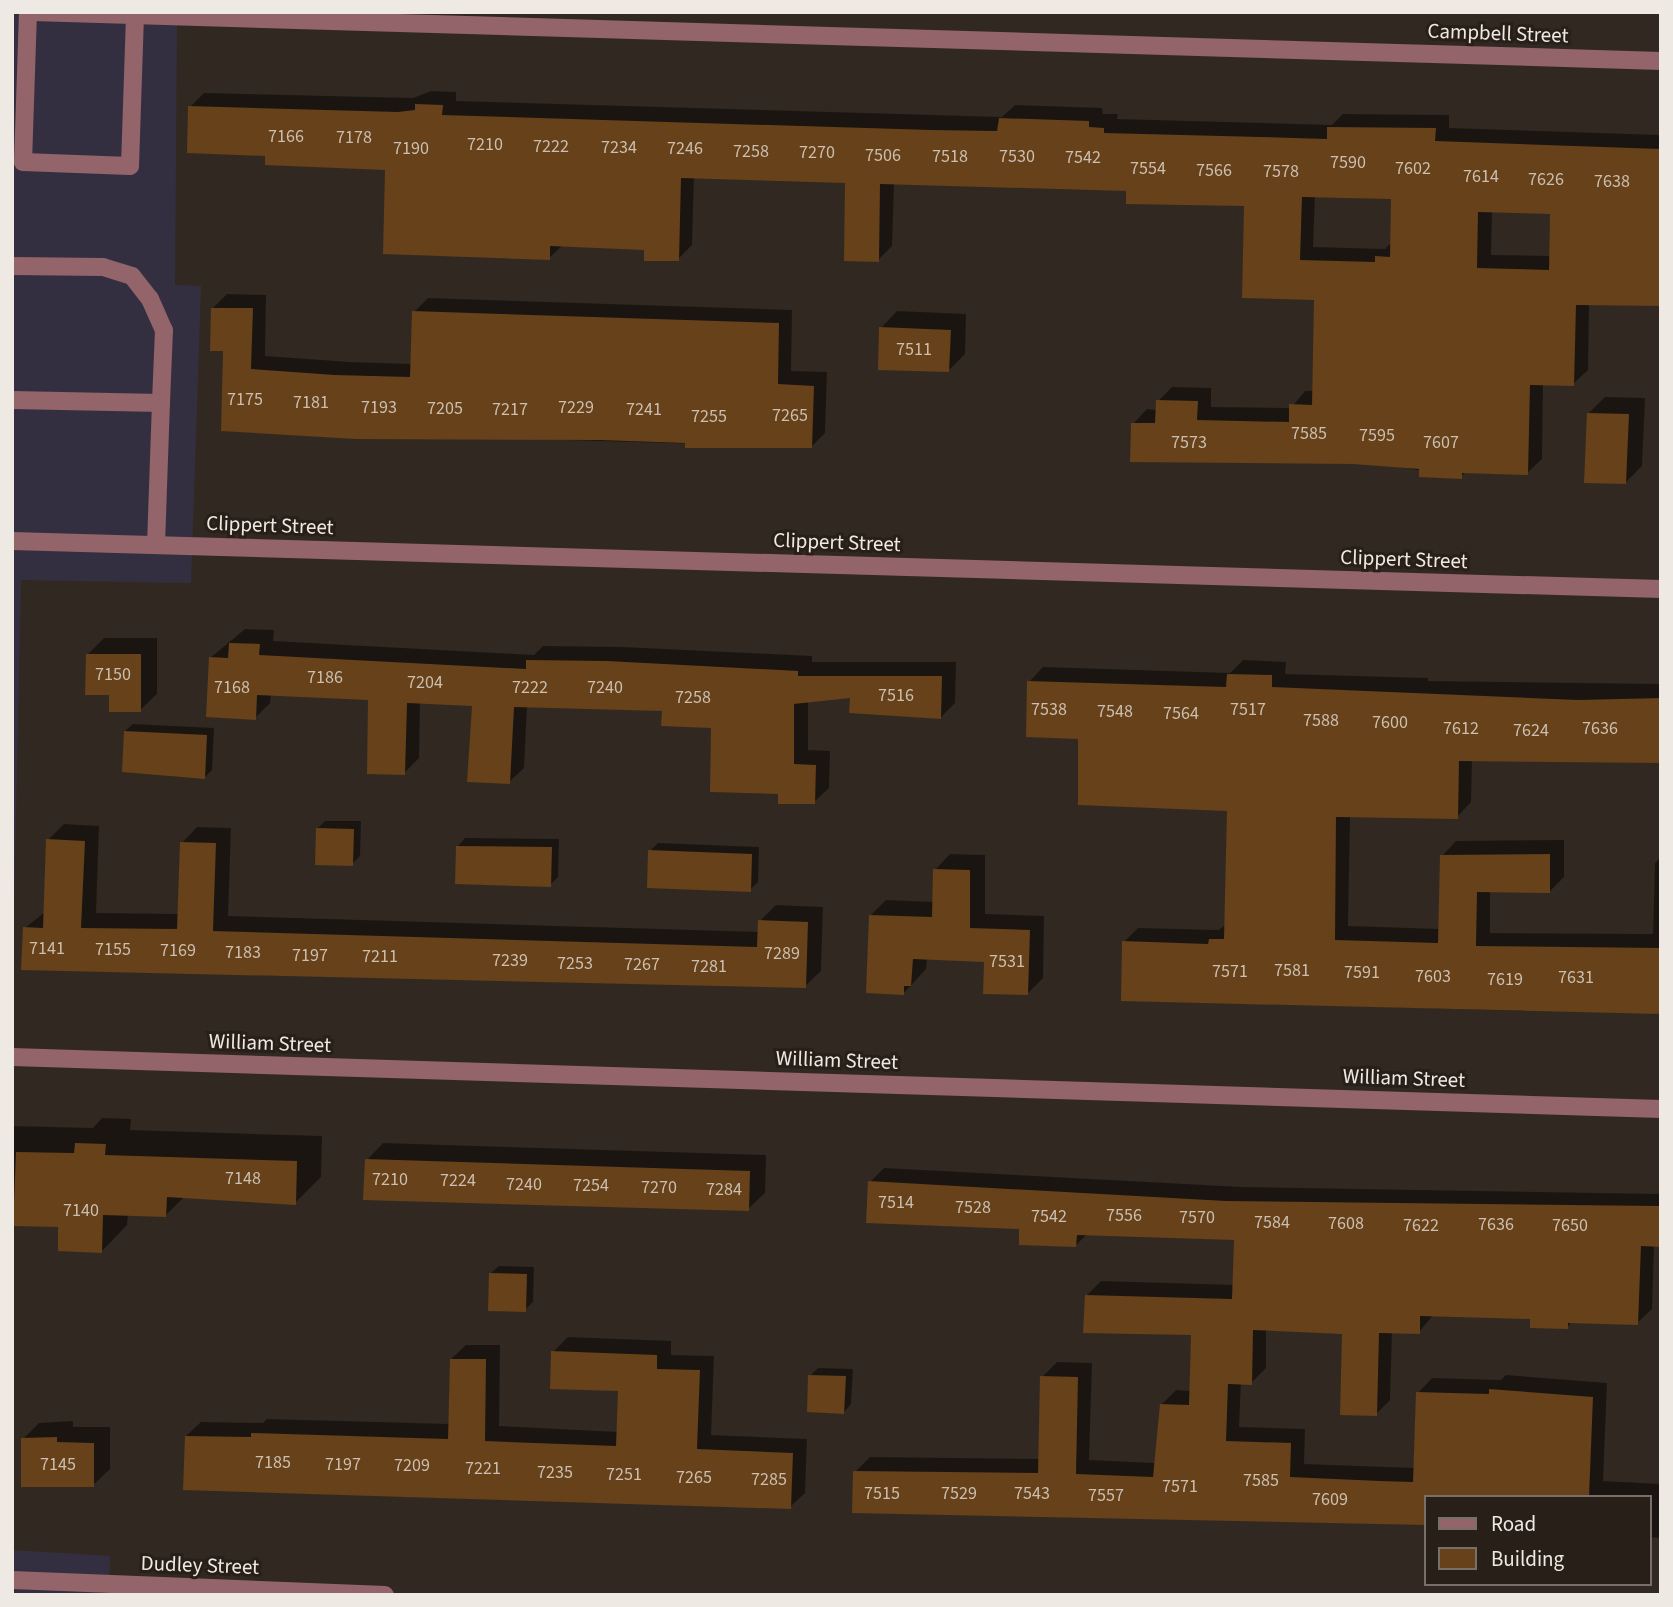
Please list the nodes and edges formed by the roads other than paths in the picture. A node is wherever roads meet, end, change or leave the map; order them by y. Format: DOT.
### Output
graph roads {
  1 [pos="28,12"];
  2 [pos="33,12"];
  3 [pos="135,15"];
  4 [pos="1661,61"];
  5 [pos="12,267"];
  6 [pos="12,400"];
  7 [pos="161,402"];
  8 [pos="12,541"];
  9 [pos="156,545"];
  10 [pos="1661,589"];
  11 [pos="12,1057"];
  12 [pos="1661,1109"];
  13 [pos="12,1580"];
  14 [pos="56,1588"];
  15 [pos="385,1595"];
  1 -- 3 [label="street"];
  2 -- 3 [label="street, Campbell Street"];
  3 -- 4 [label="street, Campbell Street"];
  5 -- 7 [label="street"];
  6 -- 7 [label="street"];
  7 -- 9 [label="street"];
  8 -- 9 [label="street, Clippert Street"];
  9 -- 10 [label="street, Clippert Street"];
  11 -- 12 [label="street, William Street"];
  13 -- 14 [label="street, Dudley Street"];
  14 -- 15 [label="street, Dudley Street"];
}
